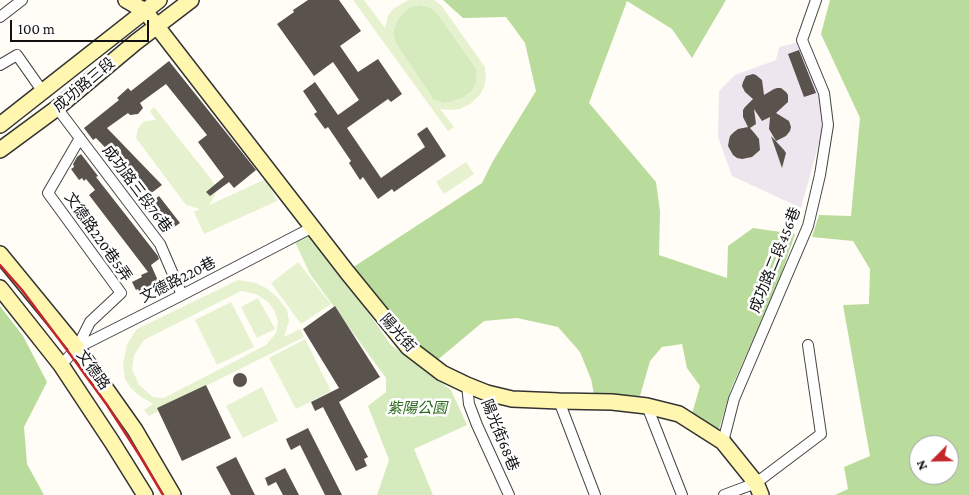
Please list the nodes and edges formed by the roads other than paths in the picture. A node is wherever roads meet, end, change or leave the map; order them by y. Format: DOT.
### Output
graph roads {
  1 [pos="22,0"];
  2 [pos="126,0"];
  3 [pos="159,0"];
  4 [pos="191,0"];
  5 [pos="816,0"];
  6 [pos="146,10"];
  7 [pos="0,17"];
  8 [pos="157,25"];
  9 [pos="0,65"];
  10 [pos="43,92"];
  11 [pos="57,108"];
  12 [pos="0,125"];
  13 [pos="80,138"];
  14 [pos="0,150"];
  15 [pos="313,227"];
  16 [pos="0,254"];
  17 [pos="0,288"];
  18 [pos="182,295"];
  19 [pos="808,345"];
  20 [pos="77,348"];
  21 [pos="61,365"];
  22 [pos="467,385"];
  23 [pos="559,401"];
  24 [pos="647,406"];
  25 [pos="724,442"];
  26 [pos="759,489"];
  27 [pos="145,495"];
  28 [pos="173,495"];
  29 [pos="508,495"];
  30 [pos="595,495"];
  31 [pos="682,495"];
  32 [pos="724,495"];
  1 -- 7 [label="street"];
  2 -- 6 [label="main road"];
  3 -- 6 [label="main road, 成功路三段"];
  4 -- 8 [label="main road, 成功路三段"];
  5 -- 25 [label="street, 成功路二段456巷"];
  6 -- 8 [label="main road, 陽光街"];
  6 -- 10 [label="main road, 成功路三段"];
  8 -- 11 [label="main road, 成功路三段"];
  8 -- 15 [label="main road, 陽光街"];
  9 -- 10 [label="street"];
  10 -- 12 [label="main road, 成功路三段"];
  11 -- 13 [label="street, 成功路三段76巷"];
  11 -- 14 [label="main road, 成功路三段"];
  13 -- 18 [label="street, 成功路三段76巷"];
  13 -- 20 [label="street, 文德路220巷5弄"];
  15 -- 18 [label="street, 文德路220巷"];
  15 -- 22 [label="main road, 陽光街"];
  16 -- 20 [label="main road, 文德路"];
  17 -- 21 [label="main road, 文德路"];
  18 -- 20 [label="street, 文德路220巷"];
  19 -- 26 [label="street"];
  20 -- 21 [label="street, 文德路220巷"];
  20 -- 28 [label="main road, 文德路"];
  21 -- 27 [label="main road, 文德路"];
  22 -- 23 [label="main road, 陽光街"];
  22 -- 29 [label="street, 陽光街68巷"];
  23 -- 24 [label="main road, 陽光街"];
  23 -- 30 [label="street"];
  24 -- 25 [label="main road, 陽光街"];
  24 -- 31 [label="street"];
  25 -- 26 [label="main road, 陽光街"];
  26 -- 32 [label="street"];
}
